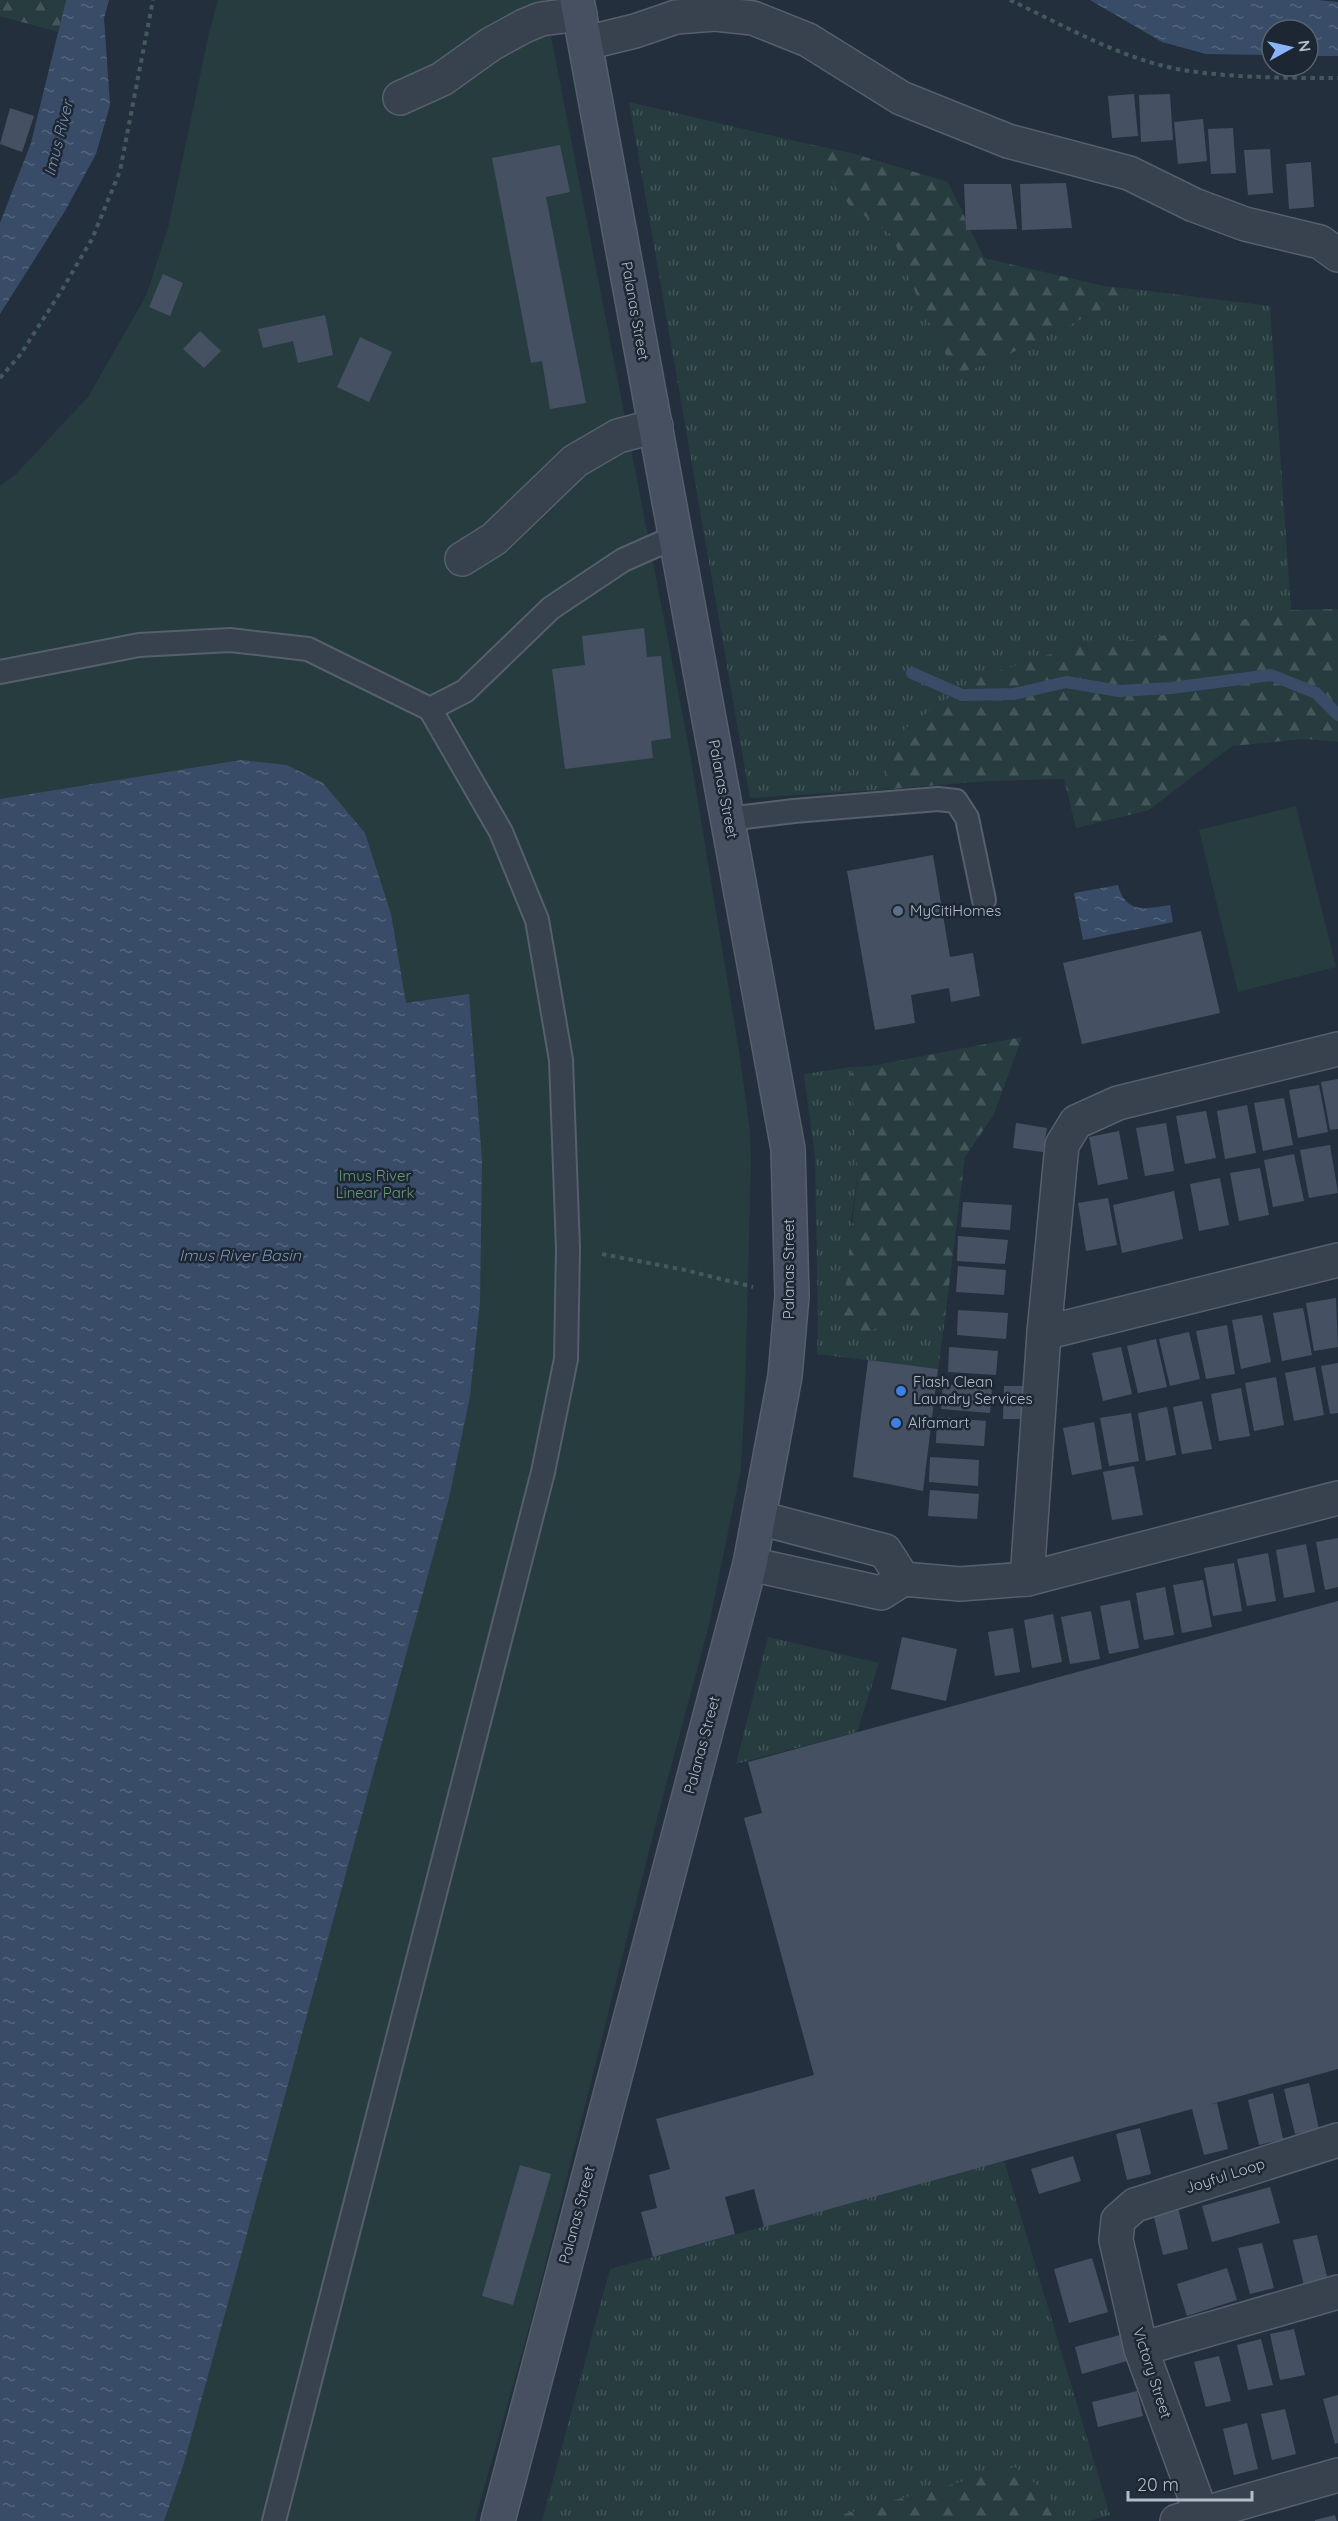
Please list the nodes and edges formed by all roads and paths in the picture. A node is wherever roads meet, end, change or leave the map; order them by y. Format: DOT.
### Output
graph roads {
  1 [pos="153,0"];
  2 [pos="1010,0"];
  3 [pos="581,19"];
  4 [pos="1338,78"];
  5 [pos="400,98"];
  6 [pos="1338,255"];
  7 [pos="0,378"];
  8 [pos="656,426"];
  9 [pos="675,537"];
  10 [pos="462,559"];
  11 [pos="0,672"];
  12 [pos="430,709"];
  13 [pos="728,819"];
  14 [pos="984,900"];
  15 [pos="1338,1049"];
  16 [pos="568,1249"];
  17 [pos="1338,1260"];
  18 [pos="792,1296"];
  19 [pos="1044,1333"];
  20 [pos="1338,1498"];
  21 [pos="759,1518"];
  22 [pos="750,1564"];
  23 [pos="903,1579"];
  24 [pos="1027,1579"];
  25 [pos="1338,2140"];
  26 [pos="1118,2220"];
  27 [pos="1338,2292"];
  28 [pos="1141,2349"];
  29 [pos="1338,2475"];
  30 [pos="1194,2519"];
  31 [pos="274,2521"];
  32 [pos="498,2521"];
  1 -- 7 [label="path"];
  2 -- 4 [label="path"];
  3 -- 5 [label="street"];
  3 -- 6 [label="street"];
  3 -- 8 [label="main road, Palanas Street"];
  8 -- 9 [label="main road, Palanas Street"];
  8 -- 10 [label="street"];
  9 -- 12 [label="lane"];
  9 -- 13 [label="main road, Palanas Street"];
  11 -- 12 [label="lane"];
  12 -- 16 [label="lane"];
  13 -- 14 [label="lane"];
  13 -- 18 [label="main road, Palanas Street"];
  15 -- 19 [label="street"];
  16 -- 18 [label="path"];
  16 -- 31 [label="lane"];
  17 -- 19 [label="street"];
  18 -- 21 [label="main road, Palanas Street"];
  19 -- 24 [label="street"];
  20 -- 24 [label="street"];
  21 -- 22 [label="main road, Palanas Street"];
  21 -- 23 [label="street"];
  22 -- 23 [label="street"];
  22 -- 32 [label="main road, Palanas Street"];
  23 -- 24 [label="street"];
  25 -- 26 [label="street, Joyful Loop"];
  26 -- 28 [label="street, Victory Street"];
  27 -- 28 [label="street"];
  28 -- 30 [label="street, Victory Street"];
  29 -- 30 [label="street"];
}
